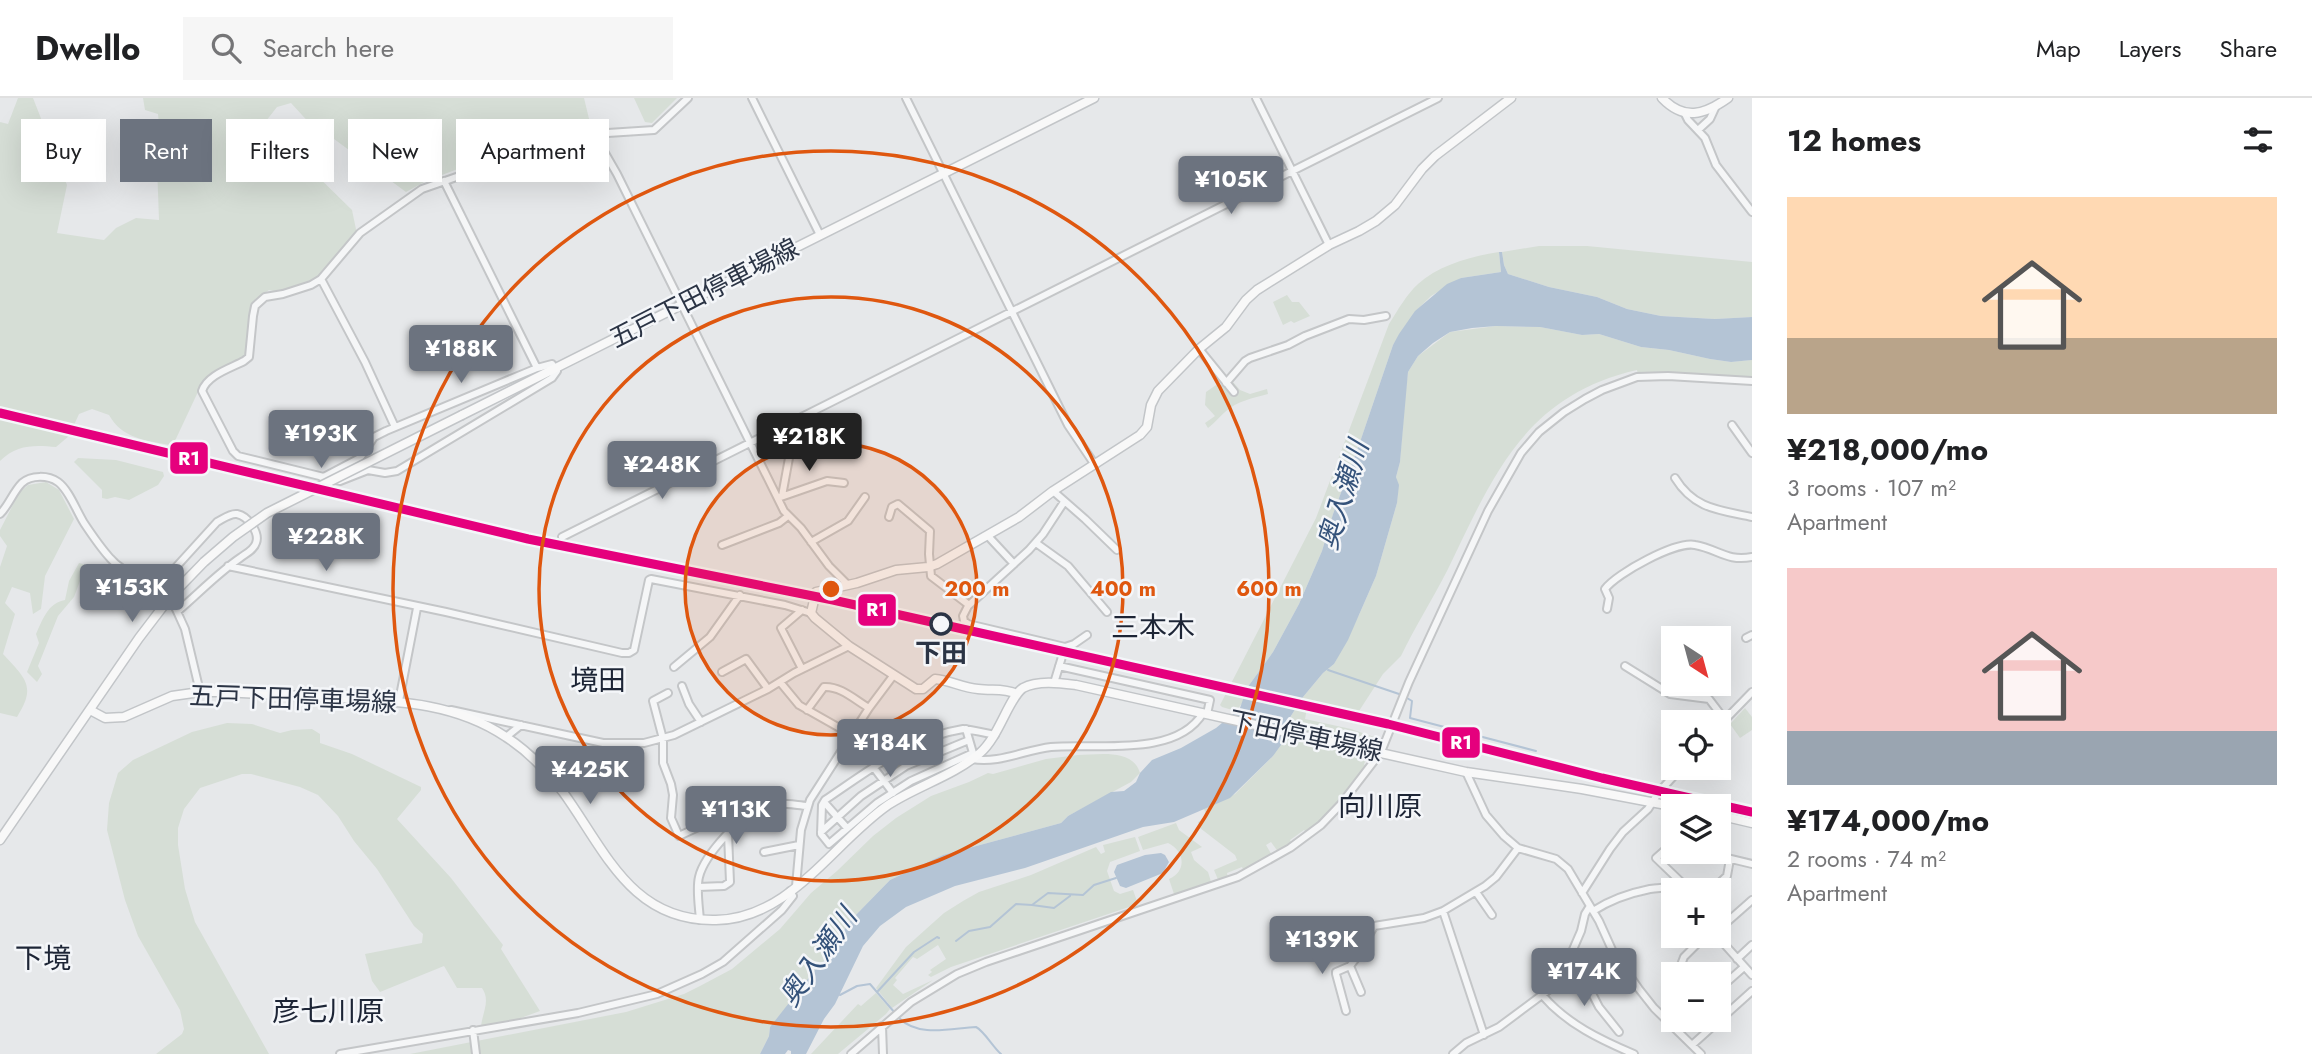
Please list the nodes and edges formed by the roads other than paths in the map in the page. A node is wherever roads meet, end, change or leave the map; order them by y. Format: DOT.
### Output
graph roads {
  1 [pos="688,98"];
  2 [pos="752,98"];
  3 [pos="906,98"];
  4 [pos="1094,98"];
  5 [pos="1256,98"];
  6 [pos="1438,98"];
  7 [pos="1511,98"];
  8 [pos="1662,98"];
  9 [pos="1728,98"];
  10 [pos="1082,101"];
  11 [pos="1716,106"];
  12 [pos="1684,112"];
  13 [pos="1698,130"];
  14 [pos="609,133"];
  15 [pos="609,160"];
  16 [pos="1292,170"];
  17 [pos="943,173"];
  18 [pos="456,177"];
  19 [pos="444,181"];
  20 [pos="1752,212"];
  21 [pos="820,235"];
  22 [pos="1329,245"];
  23 [pos="321,279"];
  24 [pos="681,305"];
  25 [pos="1013,311"];
  26 [pos="1386,316"];
  27 [pos="1199,349"];
  28 [pos="555,367"];
  29 [pos="537,368"];
  30 [pos="1752,381"];
  31 [pos="1226,383"];
  32 [pos="1234,392"];
  33 [pos="1732,425"];
  34 [pos="395,427"];
  35 [pos="750,442"];
  36 [pos="1752,453"];
  37 [pos="789,458"];
  38 [pos="1095,465"];
  39 [pos="322,478"];
  40 [pos="1675,478"];
  41 [pos="844,484"];
  42 [pos="1053,491"];
  43 [pos="780,497"];
  44 [pos="865,497"];
  45 [pos="1064,502"];
  46 [pos="0,514"];
  47 [pos="788,516"];
  48 [pos="889,517"];
  49 [pos="1752,517"];
  50 [pos="988,536"];
  51 [pos="562,537"];
  52 [pos="811,542"];
  53 [pos="1035,542"];
  54 [pos="722,545"];
  55 [pos="1117,551"];
  56 [pos="1752,557"];
  57 [pos="1014,564"];
  58 [pos="228,566"];
  59 [pos="930,567"];
  60 [pos="848,584"];
  61 [pos="157,588"];
  62 [pos="162,594"];
  63 [pos="740,595"];
  64 [pos="969,605"];
  65 [pos="416,608"];
  66 [pos="1607,609"];
  67 [pos="806,611"];
  68 [pos="1107,612"];
  69 [pos="1087,635"];
  70 [pos="849,646"];
  71 [pos="1065,647"];
  72 [pos="1059,666"];
  73 [pos="1625,666"];
  74 [pos="674,667"];
  75 [pos="802,669"];
  76 [pos="722,672"];
  77 [pos="893,676"];
  78 [pos="780,682"];
  79 [pos="1054,683"];
  80 [pos="682,686"];
  81 [pos="768,689"];
  82 [pos="200,692"];
  83 [pos="1752,692"];
  84 [pos="668,693"];
  85 [pos="1017,694"];
  86 [pos="399,701"];
  87 [pos="869,708"];
  88 [pos="90,710"];
  89 [pos="447,710"];
  90 [pos="807,710"];
  91 [pos="1717,710"];
  92 [pos="1207,714"];
  93 [pos="1731,714"];
  94 [pos="509,722"];
  95 [pos="701,722"];
  96 [pos="522,725"];
  97 [pos="966,730"];
  98 [pos="852,734"];
  99 [pos="995,735"];
  100 [pos="504,736"];
  101 [pos="663,739"];
  102 [pos="969,740"];
  103 [pos="940,751"];
  104 [pos="1379,752"];
  105 [pos="972,760"];
  106 [pos="912,763"];
  107 [pos="947,765"];
  108 [pos="874,768"];
  109 [pos="1466,772"];
  110 [pos="919,777"];
  111 [pos="1671,780"];
  112 [pos="884,781"];
  113 [pos="892,793"];
  114 [pos="863,794"];
  115 [pos="1652,802"];
  116 [pos="823,804"];
  117 [pos="1661,804"];
  118 [pos="807,805"];
  119 [pos="872,807"];
  120 [pos="838,818"];
  121 [pos="1731,818"];
  122 [pos="743,820"];
  123 [pos="1752,823"];
  124 [pos="847,828"];
  125 [pos="821,832"];
  126 [pos="728,834"];
  127 [pos="0,840"];
  128 [pos="799,845"];
  129 [pos="1517,848"];
  130 [pos="764,852"];
  131 [pos="1731,859"];
  132 [pos="1662,864"];
  133 [pos="1752,864"];
  134 [pos="1677,878"];
  135 [pos="698,887"];
  136 [pos="793,888"];
  137 [pos="1661,889"];
  138 [pos="1476,892"];
  139 [pos="1583,894"];
  140 [pos="1752,900"];
  141 [pos="1591,908"];
  142 [pos="1443,911"];
  143 [pos="1492,915"];
  144 [pos="1731,919"];
  145 [pos="700,920"];
  146 [pos="1752,945"];
  147 [pos="1693,948"];
  148 [pos="1727,948"];
  149 [pos="1613,951"];
  150 [pos="1737,959"];
  151 [pos="1681,962"];
  152 [pos="1567,964"];
  153 [pos="1350,966"];
  154 [pos="1744,967"];
  155 [pos="1582,974"];
  156 [pos="1752,975"];
  157 [pos="1731,978"];
  158 [pos="1752,991"];
  159 [pos="1361,992"];
  160 [pos="1543,996"];
  161 [pos="1731,1010"];
  162 [pos="1346,1011"];
  163 [pos="882,1026"];
  164 [pos="473,1032"];
  165 [pos="1619,1032"];
  166 [pos="1706,1032"];
  167 [pos="1484,1035"];
  168 [pos="1692,1045"];
  169 [pos="340,1054"];
  170 [pos="476,1054"];
  171 [pos="851,1054"];
  172 [pos="883,1054"];
  173 [pos="1453,1054"];
  174 [pos="1634,1054"];
  175 [pos="1701,1054"];
  1 -- 14 [label="street"];
  2 -- 21 [label="street"];
  3 -- 17 [label="street"];
  4 -- 10 [label="main road, 五戸下田停車場線"];
  5 -- 16 [label="street"];
  6 -- 16 [label="street"];
  7 -- 22 [label="main road"];
  8 -- 12 [label="main road"];
  9 -- 11 [label="main road"];
  10 -- 17 [label="main road, 五戸下田停車場線"];
  11 -- 12 [label="main road"];
  11 -- 13 [label="street"];
  12 -- 13 [label="street"];
  13 -- 20 [label="street"];
  15 -- 24 [label="street"];
  16 -- 22 [label="street"];
  16 -- 25 [label="street"];
  17 -- 21 [label="main road, 五戸下田停車場線"];
  17 -- 25 [label="street"];
  18 -- 19 [label="street"];
  19 -- 23 [label="street"];
  19 -- 29 [label="street"];
  21 -- 24 [label="main road, 五戸下田停車場線"];
  22 -- 27 [label="main road"];
  23 -- 34 [label="street"];
  23 -- 39 [label="street"];
  24 -- 28 [label="main road, 五戸下田停車場線"];
  24 -- 35 [label="street"];
  25 -- 35 [label="street"];
  25 -- 38 [label="street"];
  26 -- 31 [label="street"];
  27 -- 31 [label="street"];
  27 -- 38 [label="main road"];
  28 -- 29 [label="street"];
  28 -- 39 [label="street"];
  28 -- 88 [label="main road, 五戸下田停車場線, bridge"];
  29 -- 34 [label="street"];
  30 -- 104 [label="street"];
  31 -- 32 [label="street"];
  33 -- 36 [label="street"];
  34 -- 39 [label="street"];
  35 -- 43 [label="street"];
  35 -- 51 [label="street"];
  37 -- 43 [label="street"];
  38 -- 42 [label="main road"];
  40 -- 49 [label="street"];
  41 -- 43 [label="street"];
  42 -- 45 [label="street"];
  42 -- 50 [label="main road"];
  43 -- 47 [label="street"];
  44 -- 52 [label="street"];
  45 -- 53 [label="street"];
  45 -- 55 [label="street"];
  46 -- 61 [label="street"];
  47 -- 52 [label="street"];
  47 -- 54 [label="street"];
  48 -- 59 [label="street"];
  50 -- 57 [label="street"];
  50 -- 59 [label="main road"];
  52 -- 60 [label="street"];
  53 -- 57 [label="street"];
  53 -- 68 [label="street"];
  56 -- 66 [label="street"];
  57 -- 64 [label="street"];
  58 -- 61 [label="street"];
  58 -- 65 [label="street"];
  58 -- 82 [label="street"];
  59 -- 60 [label="main road"];
  59 -- 64 [label="street"];
  60 -- 67 [label="main road"];
  61 -- 62 [label="street"];
  63 -- 65 [label="street"];
  63 -- 67 [label="street"];
  63 -- 74 [label="street"];
  64 -- 71 [label="street"];
  65 -- 86 [label="street"];
  67 -- 70 [label="main road"];
  67 -- 75 [label="street"];
  69 -- 71 [label="street"];
  70 -- 75 [label="street"];
  70 -- 77 [label="main road"];
  71 -- 72 [label="street"];
  72 -- 79 [label="street"];
  72 -- 92 [label="street"];
  73 -- 91 [label="street"];
  75 -- 78 [label="street"];
  76 -- 81 [label="street"];
  77 -- 85 [label="main road, 下田停車場線"];
  77 -- 87 [label="street"];
  78 -- 81 [label="street"];
  78 -- 90 [label="street"];
  79 -- 85 [label="main road, 下田停車場線"];
  79 -- 92 [label="main road, 下田停車場線"];
  80 -- 95 [label="street"];
  81 -- 95 [label="street"];
  82 -- 86 [label="main road, 五戸下田停車場線"];
  82 -- 88 [label="main road, 五戸下田停車場線"];
  83 -- 93 [label="street"];
  84 -- 101 [label="street"];
  85 -- 99 [label="main road, 五戸下田停車場線"];
  86 -- 89 [label="main road, 五戸下田停車場線"];
  87 -- 90 [label="street"];
  87 -- 98 [label="street"];
  88 -- 127 [label="main road"];
  89 -- 94 [label="street"];
  89 -- 100 [label="main road, 五戸下田停車場線"];
  90 -- 98 [label="street"];
  92 -- 104 [label="main road, 下田停車場線"];
  92 -- 105 [label="street"];
  94 -- 96 [label="street"];
  94 -- 100 [label="street"];
  95 -- 101 [label="street"];
  96 -- 100 [label="street"];
  96 -- 101 [label="street"];
  97 -- 99 [label="street"];
  97 -- 102 [label="street"];
  97 -- 108 [label="street"];
  98 -- 118 [label="street"];
  99 -- 105 [label="main road, 五戸下田停車場線"];
  100 -- 145 [label="main road, 五戸下田停車場線"];
  101 -- 122 [label="street"];
  102 -- 103 [label="street"];
  102 -- 107 [label="street"];
  103 -- 106 [label="street"];
  103 -- 107 [label="street"];
  104 -- 109 [label="main road, 下田停車場線"];
  104 -- 163 [label="street"];
  105 -- 136 [label="main road, 五戸下田停車場線"];
  106 -- 110 [label="street"];
  106 -- 112 [label="street"];
  107 -- 110 [label="street"];
  108 -- 112 [label="street"];
  108 -- 116 [label="street"];
  109 -- 115 [label="main road, 下田停車場線"];
  109 -- 129 [label="street"];
  110 -- 113 [label="street"];
  111 -- 115 [label="street"];
  112 -- 113 [label="street"];
  112 -- 114 [label="street"];
  113 -- 119 [label="street"];
  114 -- 119 [label="street"];
  114 -- 120 [label="street"];
  115 -- 117 [label="main road, 下田停車場線"];
  115 -- 139 [label="street"];
  116 -- 118 [label="street"];
  116 -- 120 [label="street"];
  116 -- 125 [label="street"];
  118 -- 122 [label="street"];
  118 -- 128 [label="street"];
  119 -- 124 [label="street"];
  120 -- 124 [label="street"];
  120 -- 125 [label="street"];
  121 -- 123 [label="main road"];
  122 -- 126 [label="street"];
  124 -- 125 [label="street"];
  126 -- 135 [label="street"];
  126 -- 135 [label="street"];
  128 -- 130 [label="street"];
  128 -- 136 [label="street"];
  129 -- 138 [label="street"];
  129 -- 139 [label="street"];
  131 -- 133 [label="street"];
  132 -- 134 [label="street"];
  135 -- 145 [label="street"];
  136 -- 145 [label="main road, 五戸下田停車場線"];
  136 -- 164 [label="street"];
  137 -- 141 [label="street"];
  138 -- 142 [label="street"];
  138 -- 143 [label="street"];
  139 -- 141 [label="street"];
  140 -- 144 [label="street"];
  141 -- 149 [label="street"];
  141 -- 152 [label="street"];
  142 -- 153 [label="street"];
  142 -- 167 [label="street"];
  146 -- 150 [label="street"];
  147 -- 151 [label="street"];
  148 -- 150 [label="street"];
  149 -- 155 [label="street"];
  149 -- 168 [label="street"];
  150 -- 154 [label="street"];
  152 -- 155 [label="street"];
  152 -- 160 [label="street"];
  153 -- 159 [label="street"];
  153 -- 162 [label="street"];
  154 -- 156 [label="street"];
  154 -- 157 [label="street"];
  155 -- 165 [label="street"];
  158 -- 161 [label="street"];
  160 -- 167 [label="street"];
  160 -- 174 [label="street"];
  163 -- 171 [label="street"];
  163 -- 172 [label="street"];
  164 -- 169 [label="street"];
  164 -- 170 [label="street"];
  166 -- 168 [label="street"];
  167 -- 173 [label="street"];
  168 -- 175 [label="street"];
}
